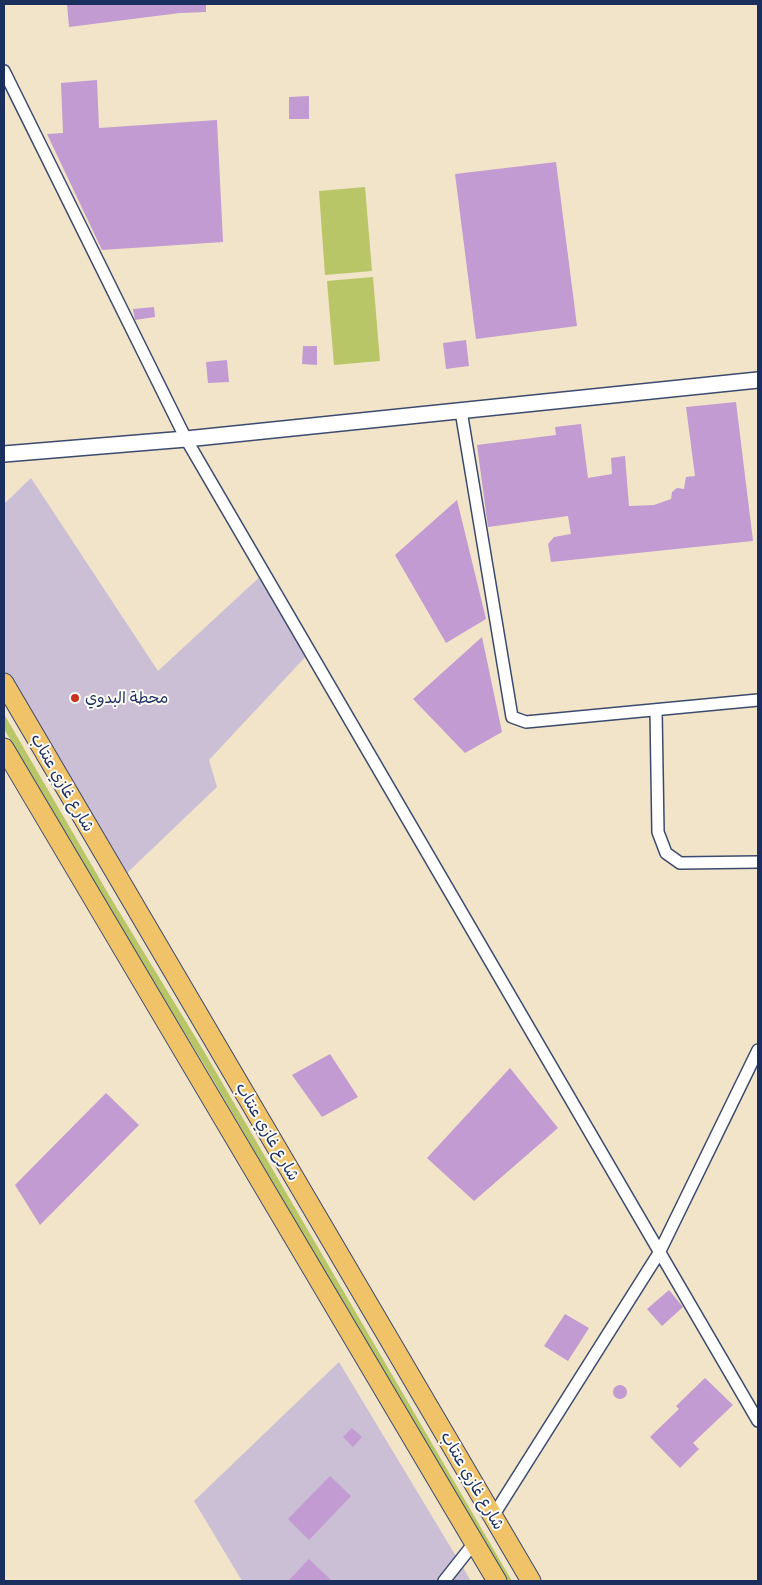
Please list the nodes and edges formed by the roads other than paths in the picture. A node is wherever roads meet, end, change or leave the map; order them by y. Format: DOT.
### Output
graph roads {
  1 [pos="4,70"];
  2 [pos="758,380"];
  3 [pos="461,411"];
  4 [pos="186,439"];
  5 [pos="4,454"];
  6 [pos="4,683"];
  7 [pos="758,700"];
  8 [pos="656,710"];
  9 [pos="4,748"];
  10 [pos="758,862"];
  11 [pos="758,1050"];
  12 [pos="659,1253"];
  13 [pos="758,1420"];
  14 [pos="493,1516"];
  15 [pos="474,1544"];
  16 [pos="444,1581"];
  17 [pos="497,1581"];
  18 [pos="531,1581"];
  1 -- 4 [label="street"];
  2 -- 3 [label="street"];
  3 -- 4 [label="street"];
  3 -- 8 [label="street"];
  4 -- 5 [label="street"];
  4 -- 12 [label="street"];
  6 -- 14 [label="highway, شارع غازي عنتاب"];
  7 -- 8 [label="street"];
  8 -- 10 [label="street"];
  9 -- 15 [label="highway"];
  11 -- 12 [label="street"];
  12 -- 13 [label="street"];
  12 -- 14 [label="street"];
  14 -- 18 [label="highway, شارع غازي عنتاب"];
  15 -- 16 [label="street"];
  15 -- 17 [label="highway"];
}
